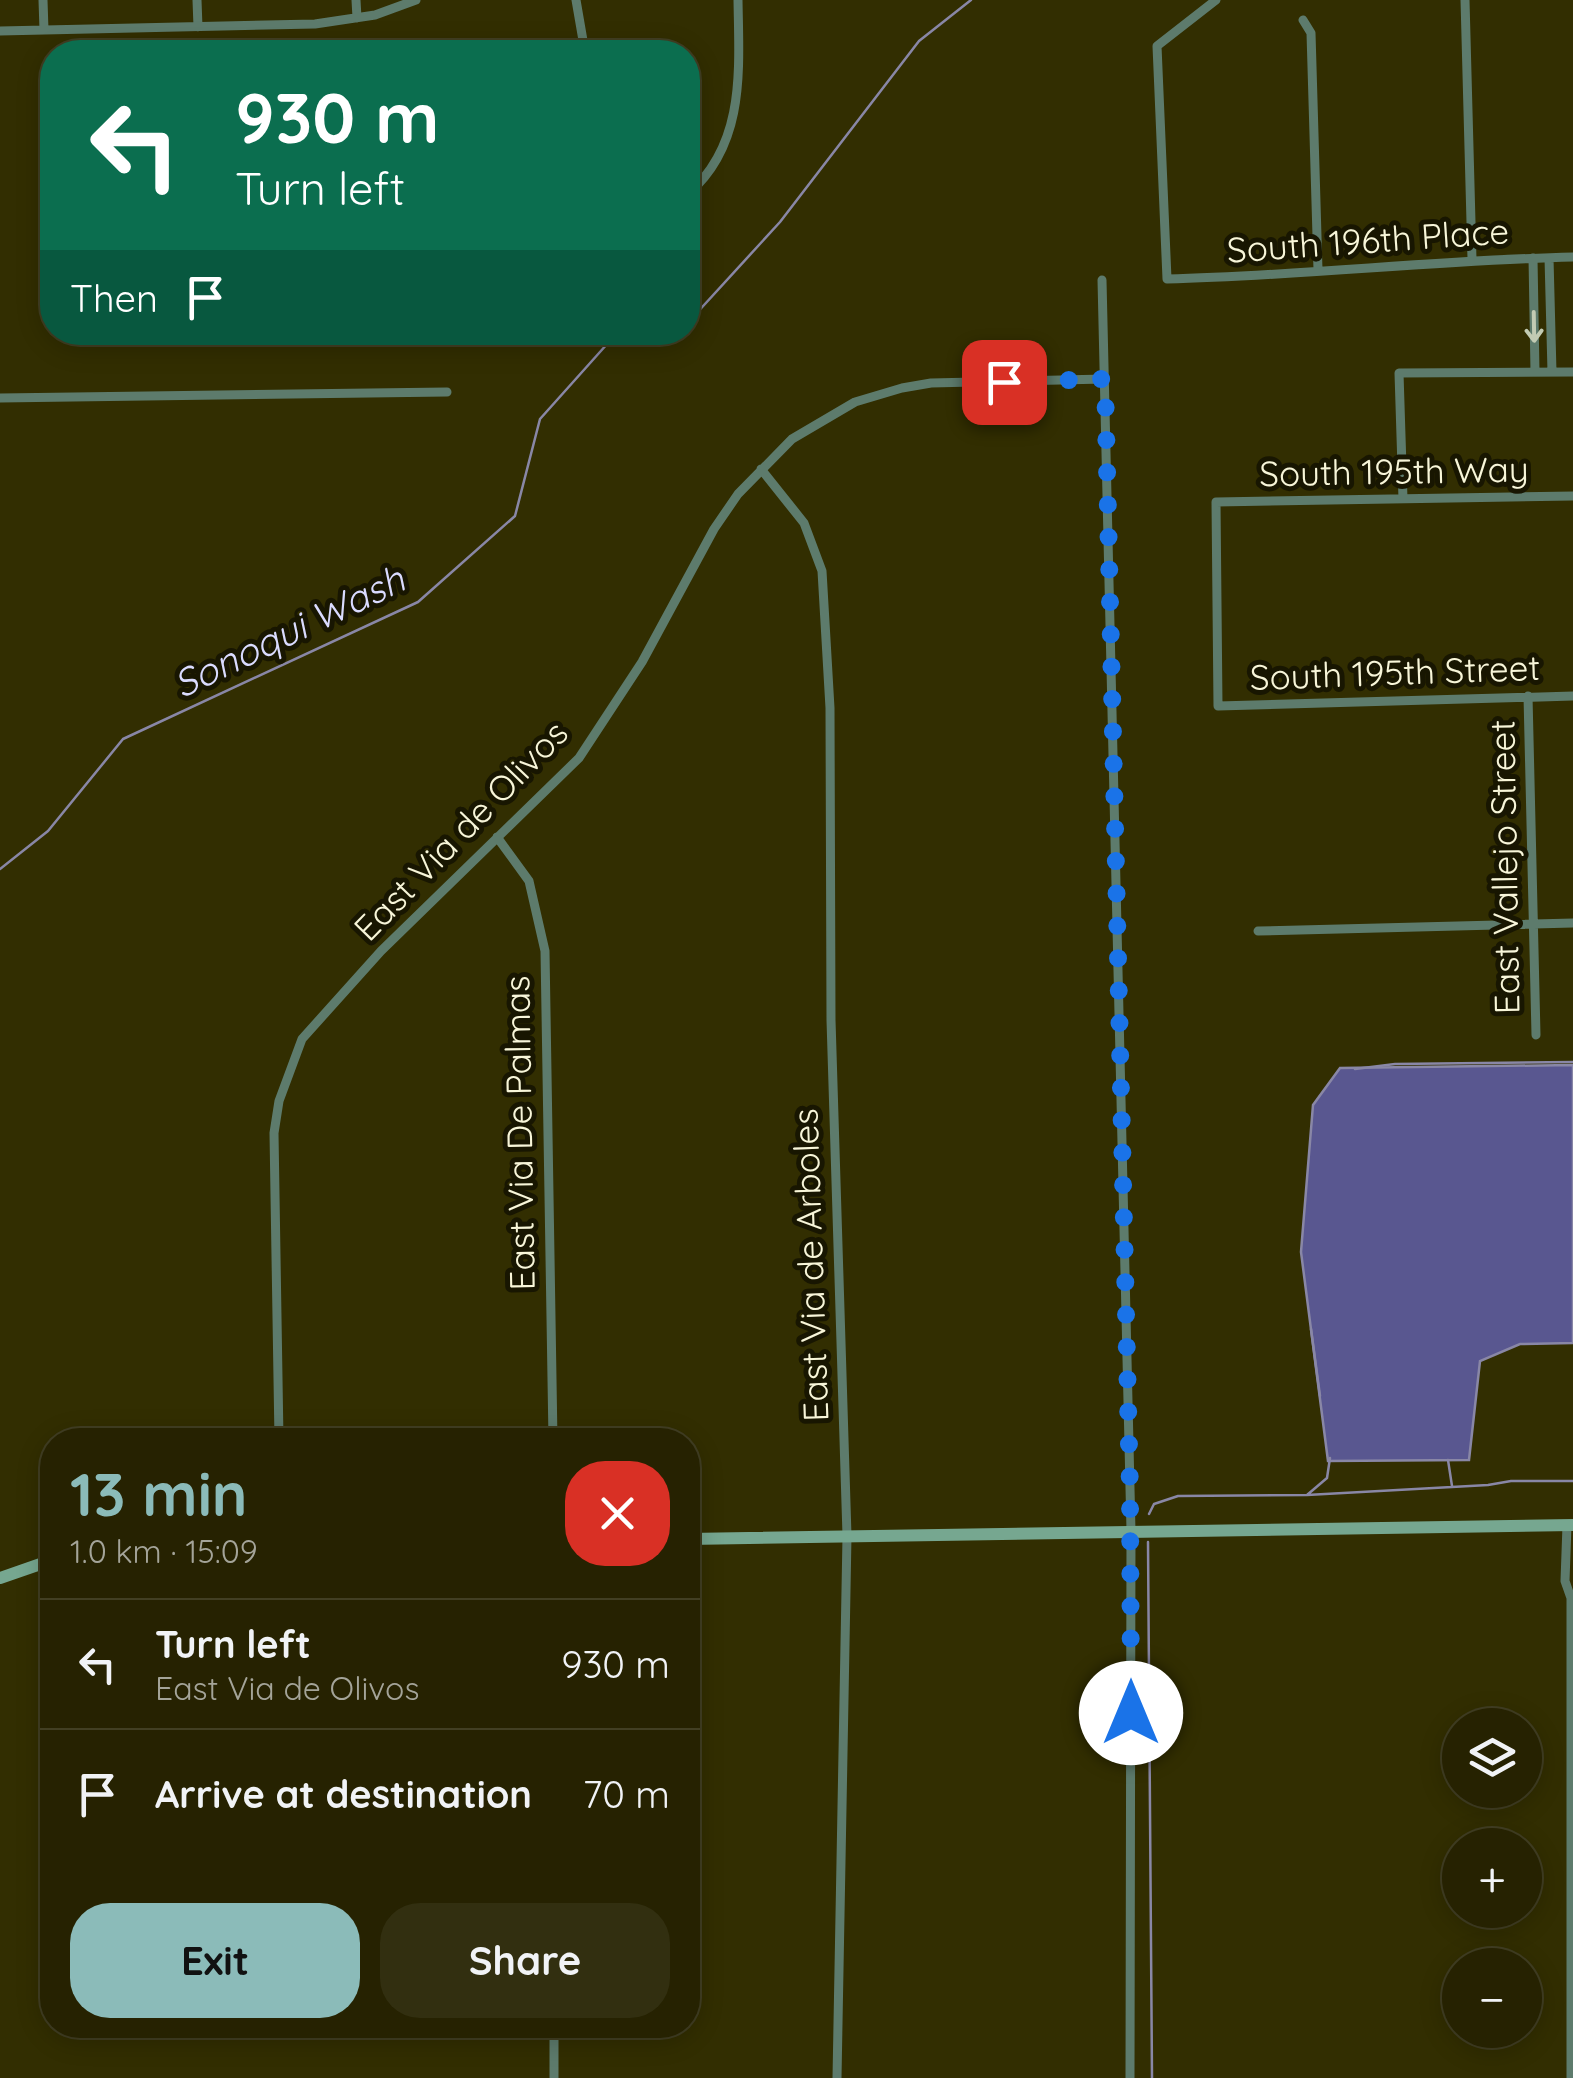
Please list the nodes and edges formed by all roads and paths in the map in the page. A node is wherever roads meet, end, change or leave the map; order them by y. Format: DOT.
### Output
graph roads {
  1 [pos="43,0"];
  2 [pos="197,0"];
  3 [pos="356,0"];
  4 [pos="416,0"];
  5 [pos="576,0"];
  6 [pos="738,0"];
  7 [pos="1216,0"];
  8 [pos="1466,0"];
  9 [pos="357,18"];
  10 [pos="1303,20"];
  11 [pos="198,27"];
  12 [pos="44,30"];
  13 [pos="0,31"];
  14 [pos="583,40"];
  15 [pos="700,178"];
  16 [pos="1573,257"];
  17 [pos="1533,258"];
  18 [pos="1550,258"];
  19 [pos="1472,259"];
  20 [pos="1318,270"];
  21 [pos="1102,280"];
  22 [pos="1534,292"];
  23 [pos="1550,292"];
  24 [pos="1535,372"];
  25 [pos="1552,372"];
  26 [pos="1573,372"];
  27 [pos="1105,379"];
  28 [pos="447,392"];
  29 [pos="0,398"];
  30 [pos="761,469"];
  31 [pos="1573,496"];
  32 [pos="1402,499"];
  33 [pos="1528,696"];
  34 [pos="1573,696"];
  35 [pos="1218,706"];
  36 [pos="497,837"];
  37 [pos="1573,922"];
  38 [pos="1533,924"];
  39 [pos="1258,932"];
  40 [pos="1536,1035"];
  41 [pos="279,1428"];
  42 [pos="553,1428"];
  43 [pos="1570,1525"];
  44 [pos="1130,1531"];
  45 [pos="847,1536"];
  46 [pos="700,1538"];
  47 [pos="1573,1539"];
  48 [pos="40,1564"];
  49 [pos="0,1578"];
  50 [pos="1572,1595"];
  51 [pos="554,2038"];
  52 [pos="554,2078"];
  53 [pos="837,2078"];
  54 [pos="1130,2078"];
  55 [pos="1571,2078"];
  1 -- 12 [label="street"];
  2 -- 11 [label="street"];
  3 -- 9 [label="street"];
  4 -- 9 [label="street"];
  5 -- 14 [label="street"];
  6 -- 15 [label="street"];
  7 -- 20 [label="street, South 196th Place"];
  8 -- 19 [label="street"];
  9 -- 11 [label="street"];
  10 -- 20 [label="street"];
  11 -- 12 [label="street"];
  12 -- 13 [label="street"];
  16 -- 18 [label="street, South 196th Place"];
  17 -- 18 [label="street, South 196th Place"];
  17 -- 19 [label="street, South 196th Place"];
  17 -- 22 [label="street"];
  18 -- 23 [label="street"];
  19 -- 20 [label="street, South 196th Place"];
  21 -- 27 [label="street"];
  22 -- 23 [label="street"];
  22 -- 24 [label="street, one-way"];
  23 -- 25 [label="street"];
  24 -- 25 [label="street"];
  24 -- 32 [label="street"];
  25 -- 26 [label="street"];
  27 -- 30 [label="street, East Via de Olivos"];
  27 -- 44 [label="street"];
  28 -- 29 [label="street"];
  30 -- 36 [label="street, East Via de Olivos"];
  30 -- 45 [label="street, East Via de Arboles"];
  31 -- 32 [label="street, South 195th Way"];
  32 -- 35 [label="street, South 195th Way"];
  33 -- 34 [label="street, South 195th Street"];
  33 -- 35 [label="street, South 195th Street"];
  33 -- 38 [label="street, East Vallejo Street"];
  36 -- 41 [label="street, East Via de Olivos"];
  36 -- 42 [label="street, East Via De Palmas"];
  37 -- 38 [label="street"];
  38 -- 39 [label="street"];
  38 -- 40 [label="street, East Vallejo Street"];
  43 -- 44 [label="main road"];
  43 -- 47 [label="street"];
  43 -- 50 [label="street"];
  44 -- 45 [label="main road"];
  44 -- 54 [label="street"];
  45 -- 46 [label="main road"];
  45 -- 53 [label="street, East Via de Arboles"];
  48 -- 49 [label="main road"];
  50 -- 55 [label="street"];
  51 -- 52 [label="street"];
}
